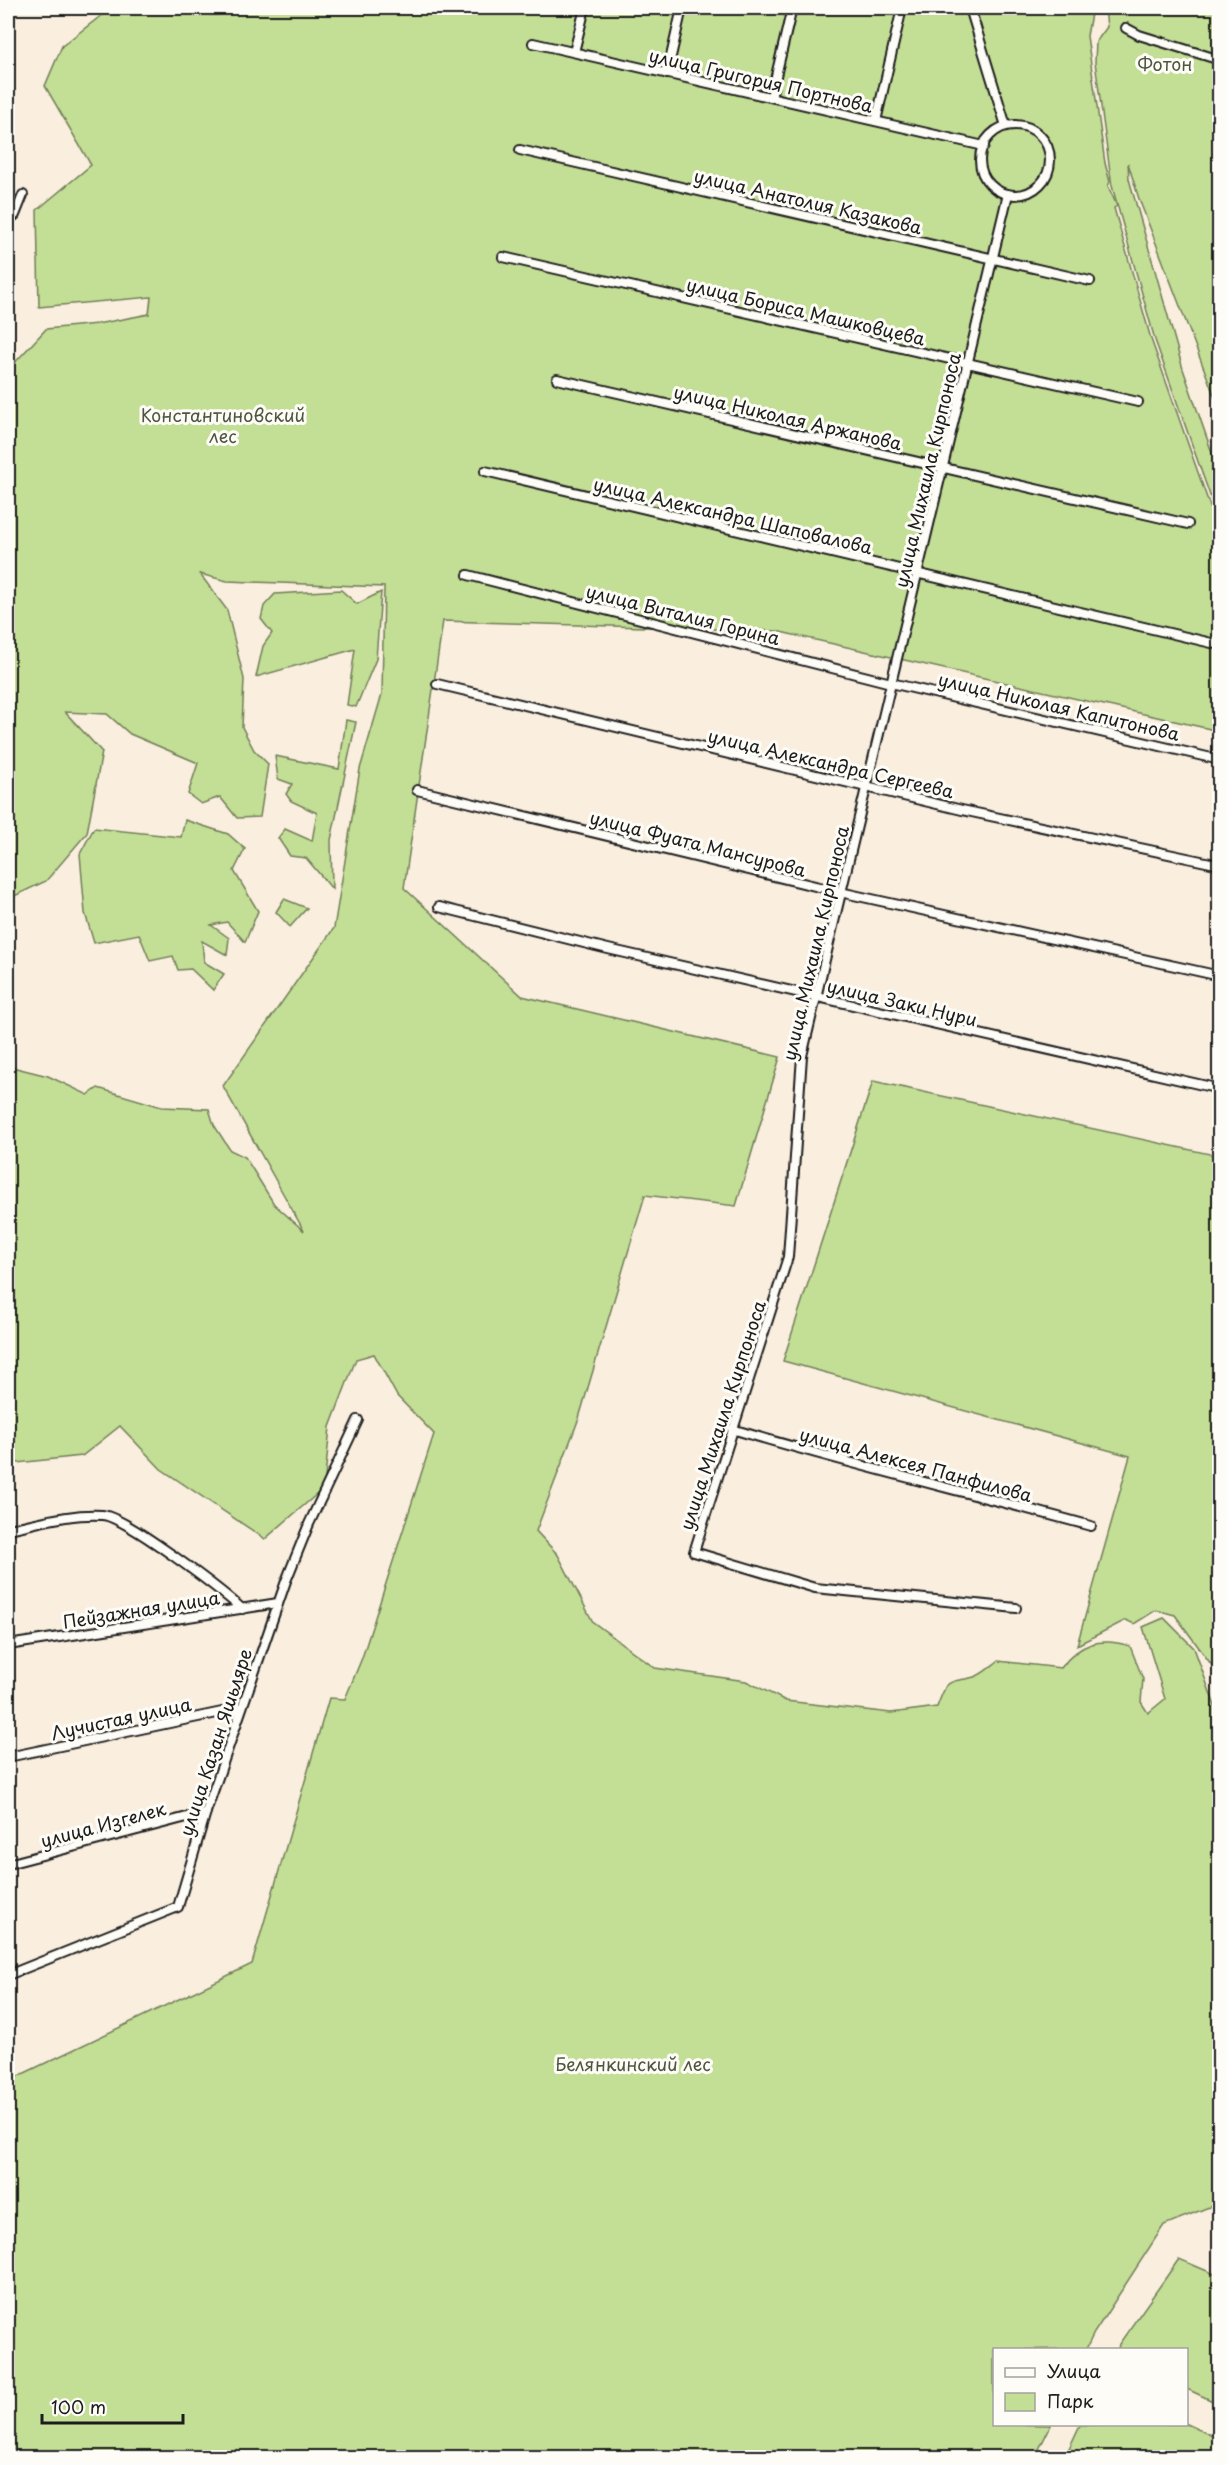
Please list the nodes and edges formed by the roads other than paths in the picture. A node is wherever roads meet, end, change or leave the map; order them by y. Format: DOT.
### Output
graph roads {
  1 [pos="585,8"];
  2 [pos="682,8"];
  3 [pos="792,8"];
  4 [pos="902,8"];
  5 [pos="970,8"];
  6 [pos="1126,28"];
  7 [pos="533,43"];
  8 [pos="574,52"];
  9 [pos="1220,60"];
  10 [pos="667,74"];
  11 [pos="771,98"];
  12 [pos="876,121"];
  13 [pos="1006,126"];
  14 [pos="984,146"];
  15 [pos="520,150"];
  16 [pos="1008,194"];
  17 [pos="23,195"];
  18 [pos="8,220"];
  19 [pos="503,257"];
  20 [pos="993,259"];
  21 [pos="1090,281"];
  22 [pos="968,363"];
  23 [pos="557,380"];
  24 [pos="1138,402"];
  25 [pos="942,468"];
  26 [pos="485,471"];
  27 [pos="1188,524"];
  28 [pos="917,574"];
  29 [pos="468,575"];
  30 [pos="1220,645"];
  31 [pos="891,682"];
  32 [pos="437,684"];
  33 [pos="1220,760"];
  34 [pos="866,787"];
  35 [pos="417,790"];
  36 [pos="1220,865"];
  37 [pos="840,892"];
  38 [pos="439,907"];
  39 [pos="1220,976"];
  40 [pos="815,996"];
  41 [pos="1220,1089"];
  42 [pos="358,1420"];
  43 [pos="732,1430"];
  44 [pos="1091,1526"];
  45 [pos="8,1529"];
  46 [pos="278,1603"];
  47 [pos="1016,1608"];
  48 [pos="242,1609"];
  49 [pos="8,1645"];
  50 [pos="241,1708"];
  51 [pos="8,1757"];
  52 [pos="206,1812"];
  53 [pos="8,1864"];
  54 [pos="8,1975"];
  1 -- 8 [label="street"];
  2 -- 10 [label="street"];
  3 -- 11 [label="street"];
  4 -- 12 [label="street"];
  5 -- 13 [label="street"];
  6 -- 9 [label="street"];
  7 -- 8 [label="street, улица Григория Портнова"];
  8 -- 10 [label="street, улица Григория Портнова"];
  10 -- 11 [label="street, улица Григория Портнова"];
  11 -- 12 [label="street, улица Григория Портнова"];
  12 -- 14 [label="street, улица Григория Портнова"];
  13 -- 14 [label="street"];
  13 -- 16 [label="street"];
  14 -- 16 [label="street"];
  15 -- 20 [label="street, улица Анатолия Казакова"];
  16 -- 20 [label="street, улица Михаила Кирпоноса"];
  17 -- 18 [label="street"];
  19 -- 22 [label="street, улица Бориса Машковцева"];
  20 -- 21 [label="street, улица Анатолия Казакова"];
  20 -- 22 [label="street, улица Михаила Кирпоноса"];
  22 -- 24 [label="street, улица Бориса Машковцева"];
  22 -- 25 [label="street, улица Михаила Кирпоноса"];
  23 -- 25 [label="street, улица Николая Аржанова"];
  25 -- 27 [label="street, улица Николая Аржанова"];
  25 -- 28 [label="street, улица Михаила Кирпоноса"];
  26 -- 28 [label="street, улица Александра Шаповалова"];
  28 -- 30 [label="street, улица Александра Шаповалова"];
  28 -- 31 [label="street, улица Михаила Кирпоноса"];
  29 -- 31 [label="street, улица Виталия Горина"];
  31 -- 33 [label="street, улица Николая Капитонова"];
  31 -- 34 [label="street, улица Михаила Кирпоноса"];
  32 -- 34 [label="street, улица Александра Сергеева"];
  34 -- 36 [label="street, улица Александра Сергеева"];
  34 -- 37 [label="street, улица Михаила Кирпоноса"];
  35 -- 37 [label="street, улица Фуата Мансурова"];
  37 -- 39 [label="street, улица Фуата Мансурова"];
  37 -- 40 [label="street, улица Михаила Кирпоноса"];
  38 -- 40 [label="street, улица Заки Нури"];
  40 -- 41 [label="street, улица Заки Нури"];
  40 -- 43 [label="street, улица Михаила Кирпоноса"];
  42 -- 46 [label="street, улица Казан Яшьляре"];
  43 -- 44 [label="street, улица Алексея Панфилова"];
  43 -- 47 [label="street, улица Михаила Кирпоноса"];
  45 -- 48 [label="street"];
  46 -- 48 [label="street, Пейзажная улица"];
  46 -- 50 [label="street, улица Казан Яшьляре"];
  48 -- 49 [label="street, Пейзажная улица"];
  50 -- 51 [label="street, Лучистая улица"];
  50 -- 52 [label="street, улица Казан Яшьляре"];
  52 -- 53 [label="street, улица Изгелек"];
  52 -- 54 [label="street, улица Казан Яшьляре"];
}
